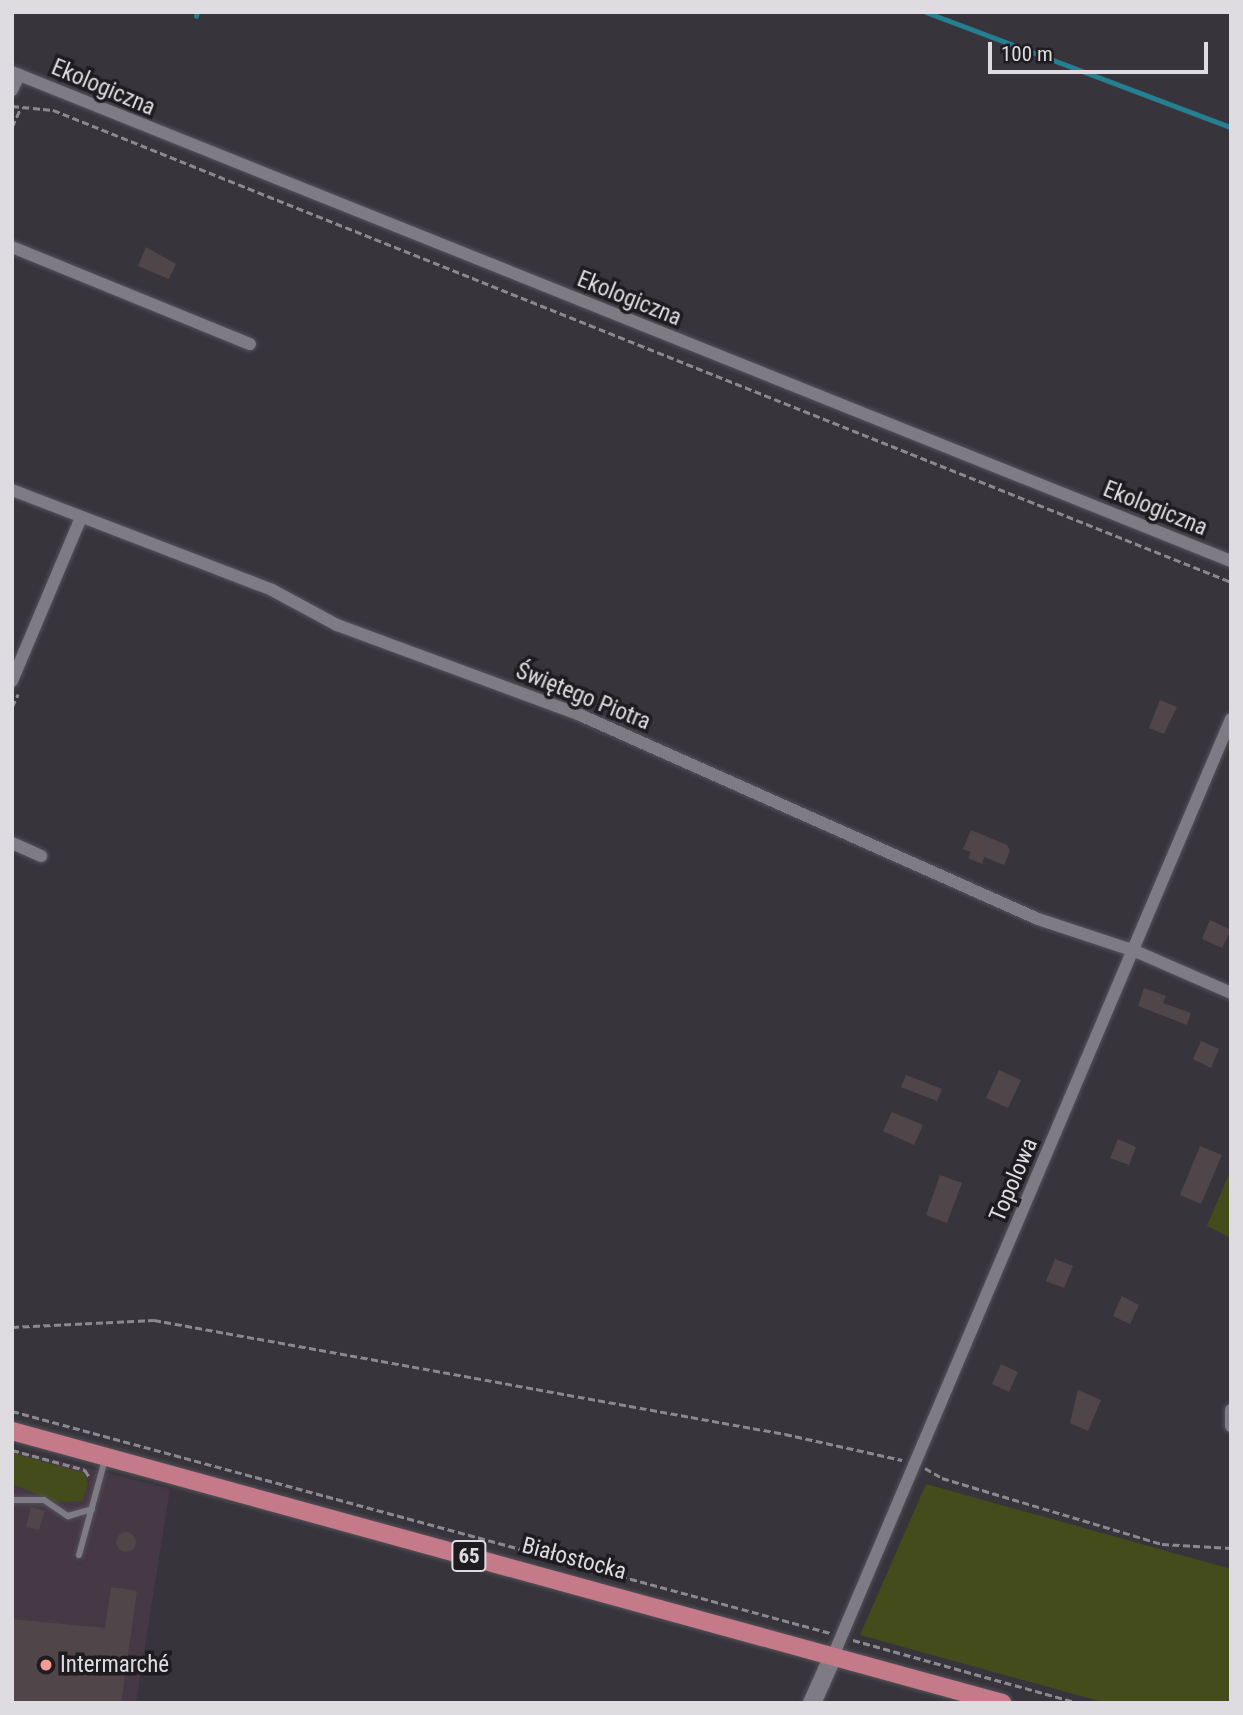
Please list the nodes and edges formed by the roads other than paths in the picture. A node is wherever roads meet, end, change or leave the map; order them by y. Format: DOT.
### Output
graph roads {
  1 [pos="16,74"];
  2 [pos="12,90"];
  3 [pos="12,247"];
  4 [pos="250,344"];
  5 [pos="12,490"];
  6 [pos="81,518"];
  7 [pos="1231,561"];
  8 [pos="12,681"];
  9 [pos="1231,719"];
  10 [pos="12,843"];
  11 [pos="41,856"];
  12 [pos="1135,950"];
  13 [pos="1231,993"];
  14 [pos="12,1431"];
  15 [pos="106,1456"];
  16 [pos="12,1500"];
  17 [pos="92,1509"];
  18 [pos="79,1555"];
  19 [pos="833,1656"];
  20 [pos="812,1703"];
  21 [pos="1002,1703"];
  1 -- 2 [label="street"];
  1 -- 7 [label="street, Ekologiczna"];
  3 -- 4 [label="street"];
  5 -- 6 [label="street, Świętego Piotra"];
  6 -- 8 [label="street"];
  6 -- 12 [label="street, Świętego Piotra"];
  9 -- 12 [label="street, Topolowa"];
  10 -- 11 [label="street"];
  12 -- 13 [label="street, Świętego Piotra"];
  12 -- 19 [label="street, Topolowa"];
  14 -- 15 [label="main road, Białostocka / 65"];
  15 -- 17 [label="lane"];
  15 -- 19 [label="main road, Białostocka / 65"];
  16 -- 17 [label="lane"];
  17 -- 18 [label="lane"];
  19 -- 20 [label="street"];
  19 -- 21 [label="main road, Białostocka / 65"];
}
